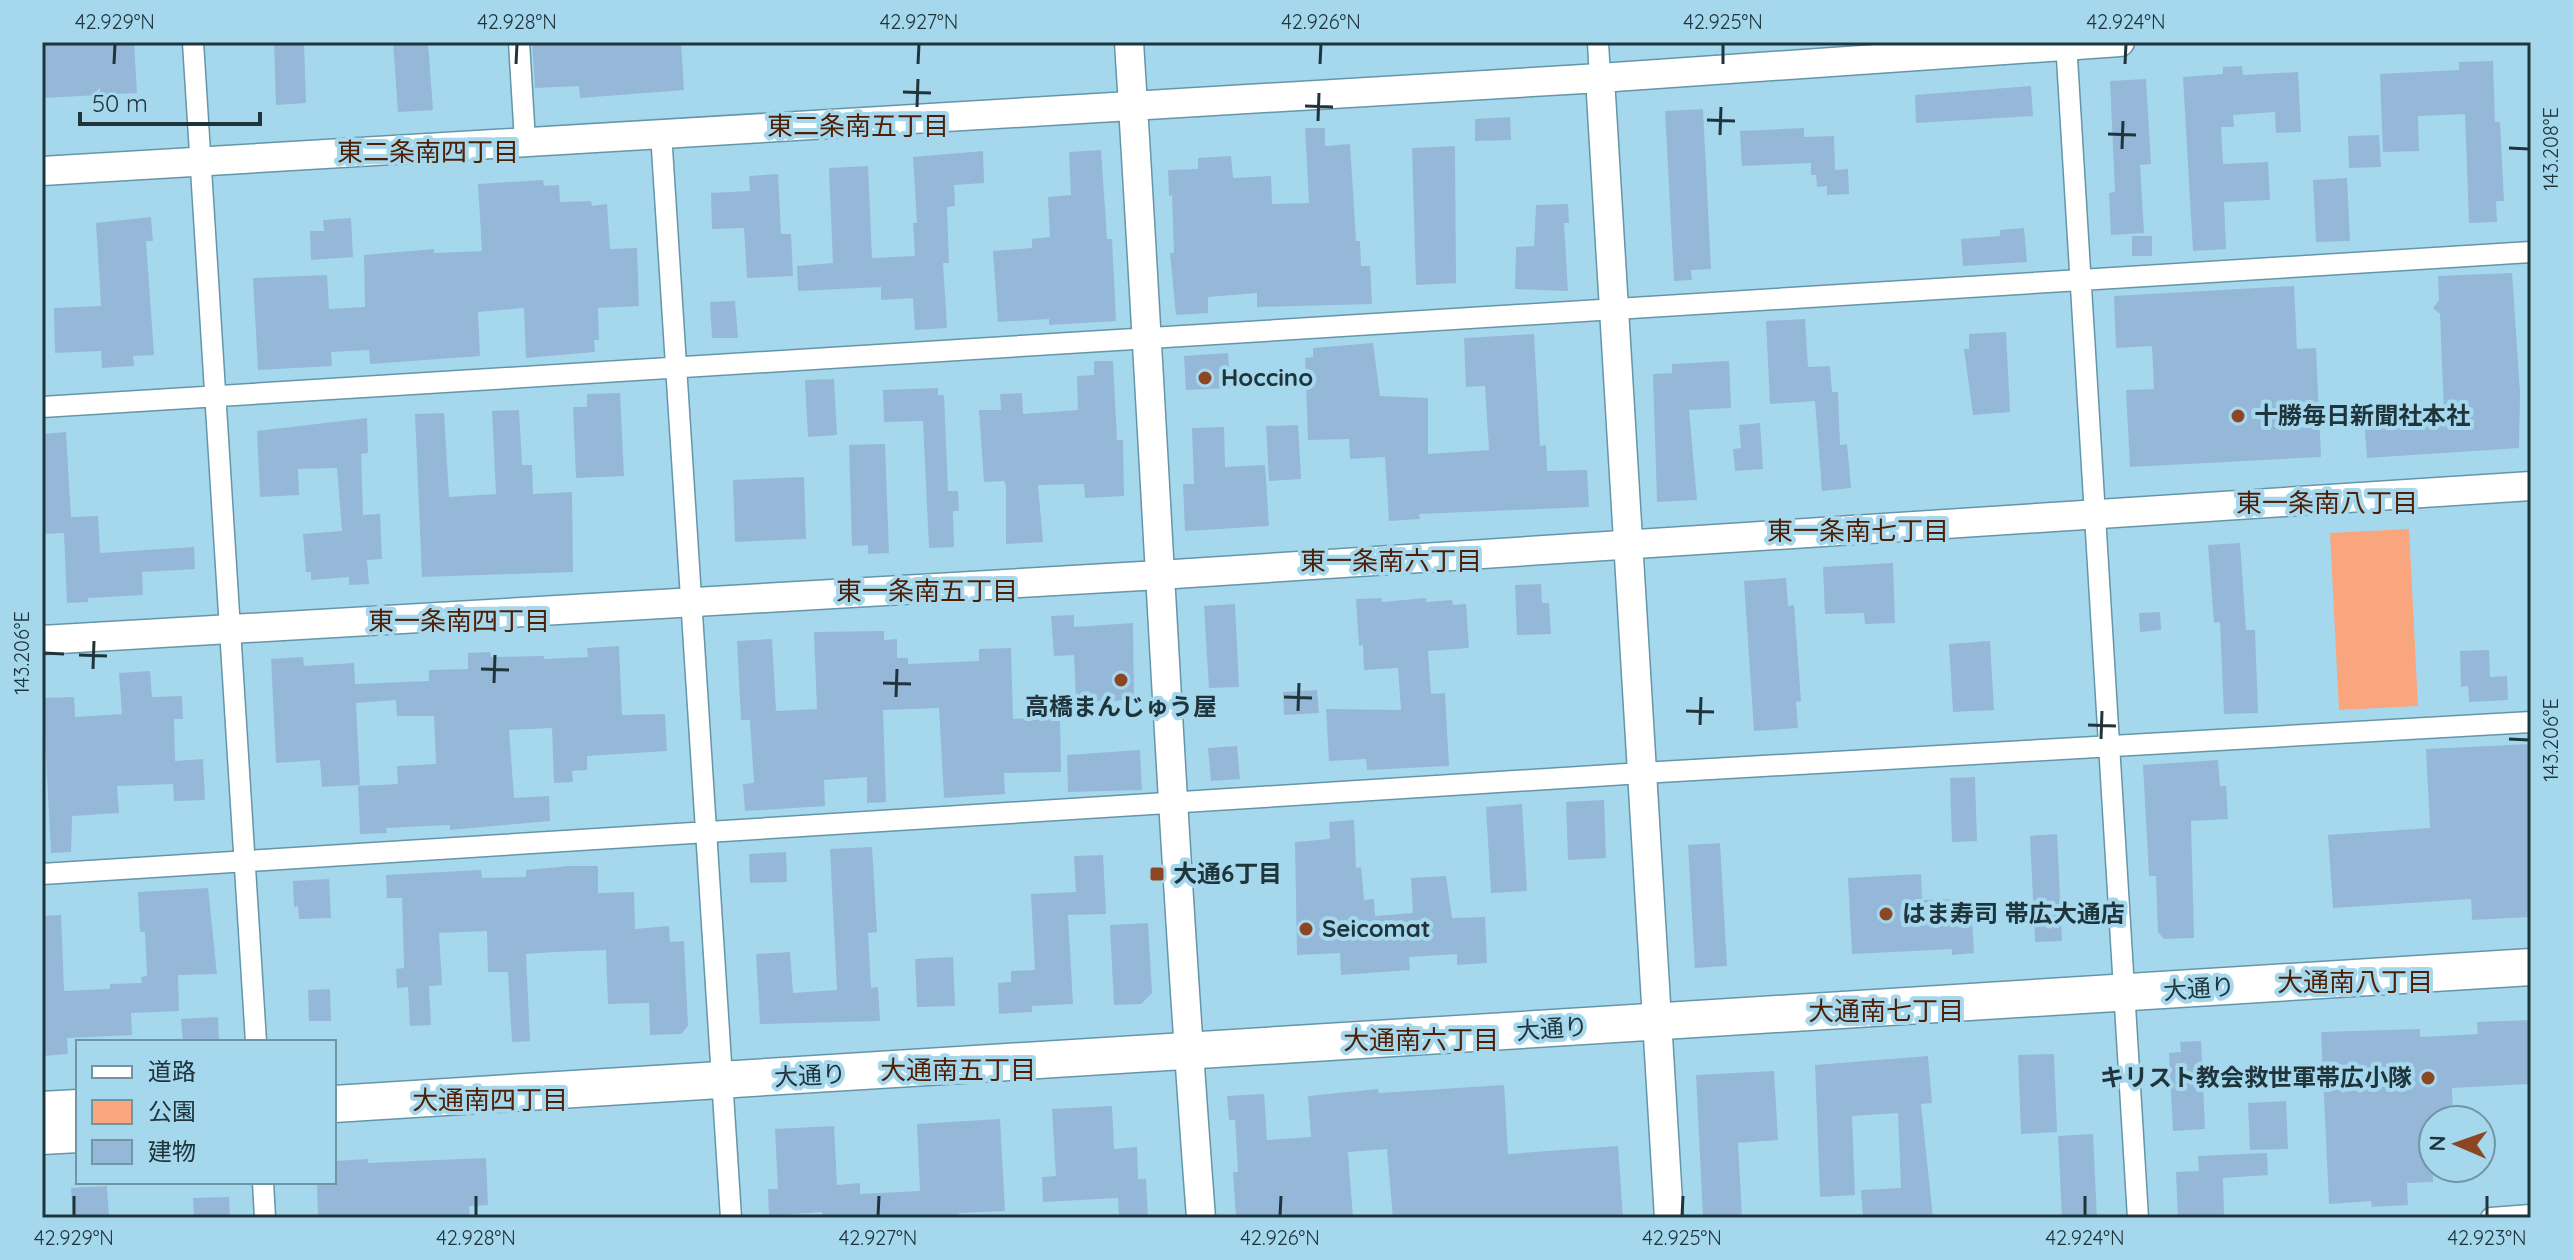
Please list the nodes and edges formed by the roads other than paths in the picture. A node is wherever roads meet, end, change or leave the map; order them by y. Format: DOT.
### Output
graph roads {
  1 [pos="193,42"];
  2 [pos="519,42"];
  3 [pos="1129,42"];
  4 [pos="1598,42"];
  5 [pos="2120,42"];
  6 [pos="2066,44"];
  7 [pos="1600,78"];
  8 [pos="1133,104"];
  9 [pos="661,133"];
  10 [pos="525,141"];
  11 [pos="200,161"];
  12 [pos="42,171"];
  13 [pos="2531,252"];
  14 [pos="2081,278"];
  15 [pos="1616,307"];
  16 [pos="1148,337"];
  17 [pos="678,366"];
  18 [pos="214,395"];
  19 [pos="42,407"];
  20 [pos="2531,486"];
  21 [pos="2096,515"];
  22 [pos="1630,544"];
  23 [pos="1159,575"];
  24 [pos="693,601"];
  25 [pos="228,629"];
  26 [pos="42,640"];
  27 [pos="2531,722"];
  28 [pos="2110,746"];
  29 [pos="1642,773"];
  30 [pos="1174,803"];
  31 [pos="709,834"];
  32 [pos="243,861"];
  33 [pos="42,874"];
  34 [pos="2531,967"];
  35 [pos="2125,993"];
  36 [pos="1657,1021"];
  37 [pos="256,1040"];
  38 [pos="1189,1054"];
  39 [pos="723,1081"];
  40 [pos="336,1104"];
  41 [pos="76,1108"];
  42 [pos="42,1110"];
  43 [pos="76,1134"];
  44 [pos="42,1136"];
  45 [pos="263,1184"];
  46 [pos="2531,1215"];
  47 [pos="265,1218"];
  48 [pos="731,1218"];
  49 [pos="1201,1218"];
  50 [pos="1669,1218"];
  51 [pos="2138,1218"];
  52 [pos="2491,1218"];
  1 -- 11 [label="street"];
  2 -- 10 [label="street"];
  3 -- 8 [label="street"];
  4 -- 7 [label="street"];
  5 -- 6 [label="street"];
  6 -- 7 [label="street"];
  6 -- 14 [label="street"];
  7 -- 8 [label="street"];
  7 -- 15 [label="street"];
  8 -- 9 [label="street"];
  8 -- 16 [label="street"];
  9 -- 10 [label="street"];
  9 -- 17 [label="street"];
  10 -- 11 [label="street"];
  11 -- 12 [label="street"];
  11 -- 18 [label="street"];
  13 -- 14 [label="street"];
  14 -- 15 [label="street"];
  14 -- 21 [label="street"];
  15 -- 16 [label="street"];
  15 -- 22 [label="street"];
  16 -- 17 [label="street"];
  16 -- 23 [label="street"];
  17 -- 18 [label="street"];
  17 -- 24 [label="street"];
  18 -- 19 [label="street"];
  18 -- 25 [label="street"];
  20 -- 21 [label="street"];
  21 -- 22 [label="street"];
  21 -- 28 [label="street"];
  22 -- 23 [label="street"];
  22 -- 29 [label="street"];
  23 -- 24 [label="street"];
  23 -- 30 [label="street"];
  24 -- 25 [label="street"];
  24 -- 31 [label="street"];
  25 -- 26 [label="street"];
  25 -- 32 [label="street"];
  27 -- 28 [label="street"];
  28 -- 29 [label="street"];
  28 -- 35 [label="street"];
  29 -- 30 [label="street"];
  29 -- 36 [label="street"];
  30 -- 31 [label="street"];
  30 -- 38 [label="street"];
  31 -- 32 [label="street"];
  31 -- 39 [label="street"];
  32 -- 33 [label="street"];
  32 -- 37 [label="street"];
  34 -- 35 [label="highway, 大通り"];
  35 -- 36 [label="highway, 大通り"];
  35 -- 51 [label="street"];
  36 -- 38 [label="highway, 大通り"];
  36 -- 50 [label="street"];
  38 -- 39 [label="highway, 大通り"];
  38 -- 49 [label="street"];
  39 -- 40 [label="highway, 大通り"];
  39 -- 48 [label="street"];
  41 -- 42 [label="highway"];
  43 -- 44 [label="highway"];
  45 -- 47 [label="street"];
  46 -- 52 [label="street"];
}
